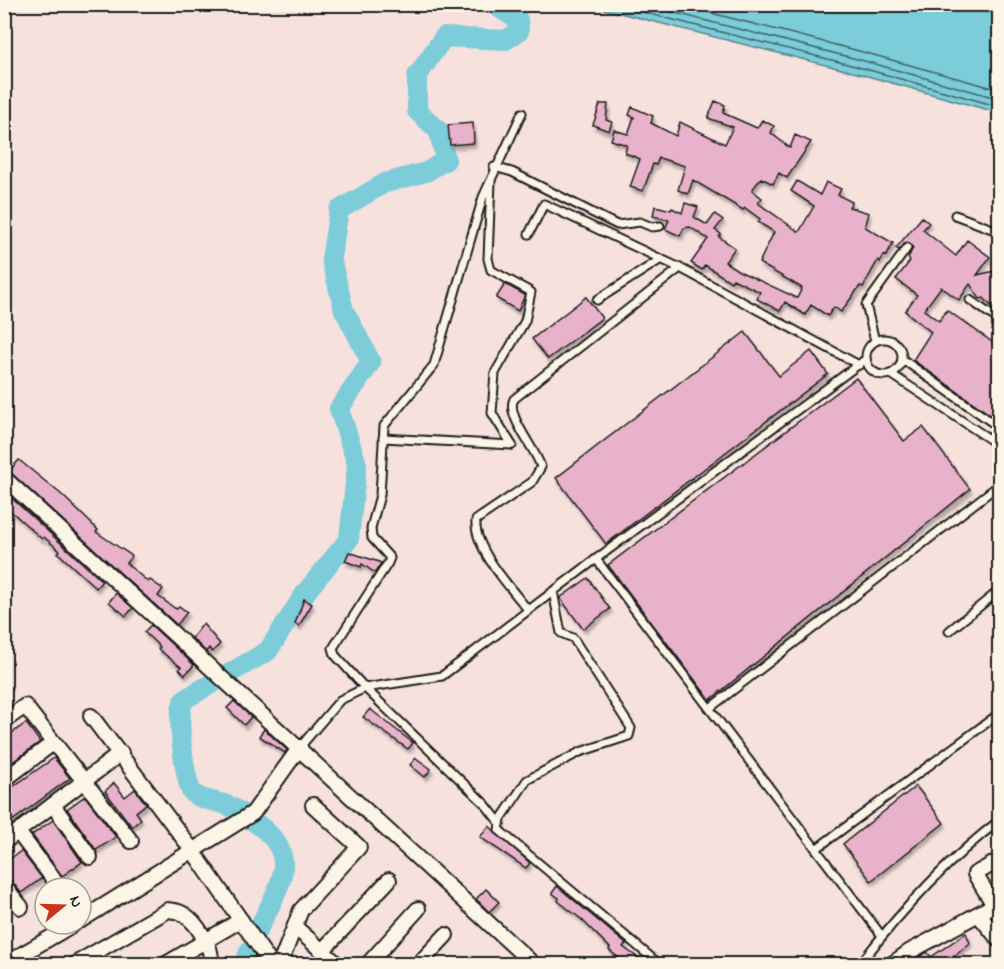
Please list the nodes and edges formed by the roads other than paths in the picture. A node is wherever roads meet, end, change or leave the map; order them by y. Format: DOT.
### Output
graph roads {
  1 [pos="522,113"];
  2 [pos="494,167"];
  3 [pos="492,176"];
  4 [pos="955,215"];
  5 [pos="660,226"];
  6 [pos="999,232"];
  7 [pos="528,234"];
  8 [pos="907,248"];
  9 [pos="661,259"];
  10 [pos="680,268"];
  11 [pos="597,300"];
  12 [pos="970,300"];
  13 [pos="999,321"];
  14 [pos="875,341"];
  15 [pos="866,359"];
  16 [pos="902,359"];
  17 [pos="859,365"];
  18 [pos="891,374"];
  19 [pos="999,428"];
  20 [pos="383,438"];
  21 [pos="999,446"];
  22 [pos="4,478"];
  23 [pos="999,484"];
  24 [pos="596,559"];
  25 [pos="999,590"];
  26 [pos="553,591"];
  27 [pos="528,610"];
  28 [pos="949,631"];
  29 [pos="365,688"];
  30 [pos="710,708"];
  31 [pos="999,713"];
  32 [pos="91,716"];
  33 [pos="4,721"];
  34 [pos="53,743"];
  35 [pos="300,747"];
  36 [pos="121,753"];
  37 [pos="4,780"];
  38 [pos="83,781"];
  39 [pos="52,805"];
  40 [pos="313,805"];
  41 [pos="999,820"];
  42 [pos="500,823"];
  43 [pos="18,832"];
  44 [pos="131,841"];
  45 [pos="4,842"];
  46 [pos="816,849"];
  47 [pos="193,851"];
  48 [pos="90,857"];
  49 [pos="999,860"];
  50 [pos="51,876"];
  51 [pos="389,880"];
  52 [pos="4,886"];
  53 [pos="997,903"];
  54 [pos="21,907"];
  55 [pos="418,909"];
  56 [pos="93,913"];
  57 [pos="978,914"];
  58 [pos="241,920"];
  59 [pos="295,927"];
  60 [pos="446,935"];
  61 [pos="53,936"];
  62 [pos="882,936"];
  63 [pos="999,940"];
  64 [pos="204,941"];
  65 [pos="322,951"];
  66 [pos="5,964"];
  67 [pos="75,964"];
  68 [pos="166,964"];
  69 [pos="210,964"];
  70 [pos="271,964"];
  71 [pos="280,964"];
  72 [pos="337,964"];
  73 [pos="369,964"];
  74 [pos="419,964"];
  75 [pos="533,964"];
  76 [pos="659,964"];
  77 [pos="860,964"];
  78 [pos="892,964"];
  1 -- 2 [label="lane"];
  2 -- 3 [label="lane"];
  2 -- 5 [label="lane"];
  3 -- 20 [label="lane"];
  3 -- 20 [label="lane"];
  4 -- 6 [label="lane"];
  7 -- 9 [label="lane"];
  8 -- 14 [label="lane"];
  9 -- 10 [label="lane"];
  9 -- 11 [label="lane"];
  10 -- 17 [label="lane"];
  10 -- 27 [label="lane"];
  12 -- 13 [label="lane"];
  14 -- 15 [label="lane"];
  14 -- 16 [label="lane"];
  15 -- 17 [label="lane"];
  15 -- 18 [label="lane"];
  16 -- 18 [label="lane"];
  16 -- 19 [label="lane"];
  17 -- 24 [label="lane"];
  18 -- 21 [label="lane"];
  20 -- 29 [label="lane"];
  22 -- 35 [label="street"];
  23 -- 30 [label="lane"];
  24 -- 26 [label="lane"];
  24 -- 30 [label="lane"];
  25 -- 28 [label="lane"];
  26 -- 27 [label="lane"];
  26 -- 42 [label="lane"];
  27 -- 29 [label="lane"];
  29 -- 35 [label="lane"];
  29 -- 42 [label="lane"];
  30 -- 46 [label="lane"];
  31 -- 46 [label="lane"];
  32 -- 36 [label="street"];
  33 -- 34 [label="street"];
  34 -- 37 [label="street"];
  34 -- 38 [label="street"];
  35 -- 47 [label="street"];
  35 -- 75 [label="street"];
  36 -- 38 [label="street"];
  36 -- 47 [label="street"];
  38 -- 39 [label="street"];
  38 -- 44 [label="street"];
  39 -- 43 [label="street"];
  39 -- 48 [label="street"];
  40 -- 59 [label="street"];
  41 -- 62 [label="lane"];
  42 -- 76 [label="lane"];
  43 -- 45 [label="street"];
  43 -- 50 [label="street"];
  46 -- 62 [label="lane"];
  47 -- 56 [label="street"];
  47 -- 58 [label="street"];
  49 -- 53 [label="street"];
  51 -- 65 [label="street"];
  52 -- 54 [label="street"];
  53 -- 57 [label="street"];
  55 -- 73 [label="street"];
  57 -- 63 [label="street"];
  57 -- 78 [label="street"];
  58 -- 64 [label="street"];
  58 -- 70 [label="street"];
  59 -- 65 [label="street"];
  59 -- 71 [label="street"];
  60 -- 74 [label="street"];
  61 -- 66 [label="street"];
  62 -- 77 [label="lane"];
  64 -- 67 [label="street"];
  64 -- 68 [label="street"];
  64 -- 69 [label="street"];
  65 -- 72 [label="street"];
}
